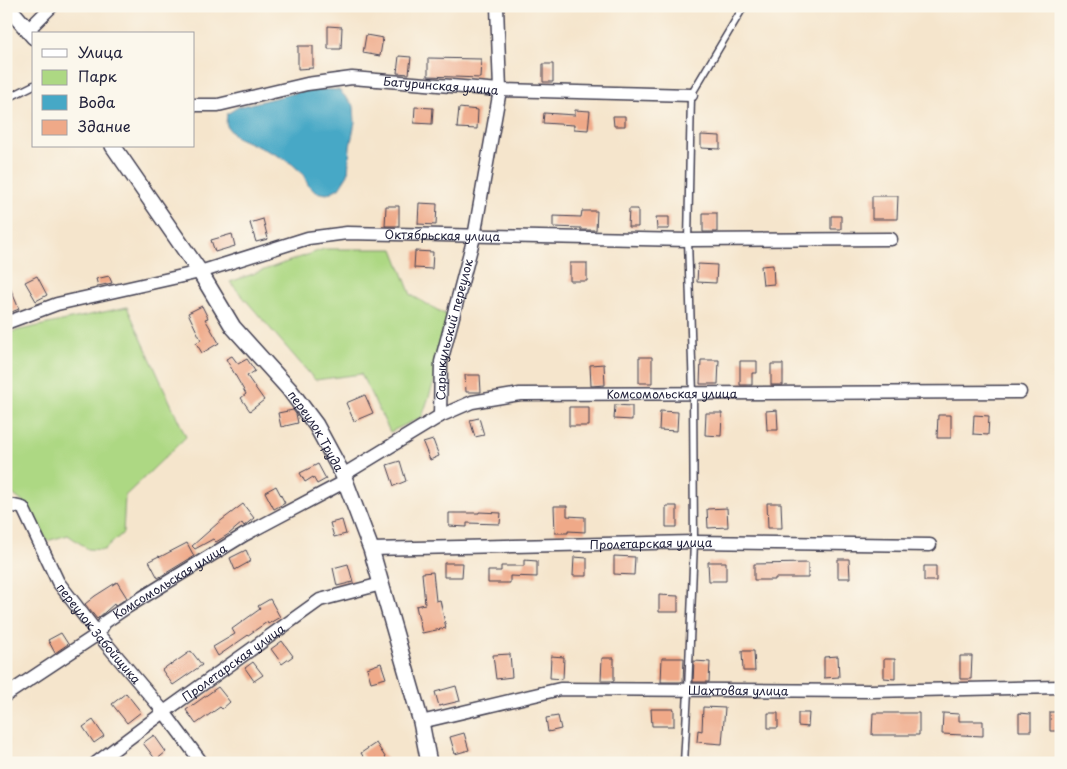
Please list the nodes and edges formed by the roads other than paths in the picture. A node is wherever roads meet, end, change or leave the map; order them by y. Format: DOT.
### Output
graph roads {
  1 [pos="7,6"];
  2 [pos="52,6"];
  3 [pos="497,6"];
  4 [pos="744,6"];
  5 [pos="31,33"];
  6 [pos="32,87"];
  7 [pos="500,90"];
  8 [pos="691,95"];
  9 [pos="6,99"];
  10 [pos="195,105"];
  11 [pos="114,148"];
  12 [pos="474,237"];
  13 [pos="891,239"];
  14 [pos="688,240"];
  15 [pos="200,272"];
  16 [pos="6,323"];
  17 [pos="1020,392"];
  18 [pos="693,393"];
  19 [pos="440,416"];
  20 [pos="344,478"];
  21 [pos="6,504"];
  22 [pos="694,542"];
  23 [pos="930,545"];
  24 [pos="371,549"];
  25 [pos="381,584"];
  26 [pos="98,634"];
  27 [pos="1061,687"];
  28 [pos="688,691"];
  29 [pos="6,696"];
  30 [pos="164,712"];
  31 [pos="421,722"];
  32 [pos="96,763"];
  33 [pos="202,763"];
  34 [pos="429,763"];
  35 [pos="684,763"];
  1 -- 5 [label="street"];
  2 -- 5 [label="street"];
  3 -- 7 [label="street, Сарыкульский переулок"];
  4 -- 8 [label="lane"];
  6 -- 9 [label="lane"];
  7 -- 8 [label="street, Батуринская улица"];
  7 -- 10 [label="street, Батуринская улица"];
  7 -- 12 [label="street, Сарыкульский переулок"];
  8 -- 14 [label="lane"];
  11 -- 15 [label="street, переулок Труда"];
  12 -- 14 [label="street, Октябрьская улица"];
  12 -- 15 [label="street, Октябрьская улица"];
  12 -- 19 [label="street, Сарыкульский переулок"];
  13 -- 14 [label="street, Октябрьская улица"];
  14 -- 18 [label="lane"];
  15 -- 16 [label="street, Октябрьская улица"];
  15 -- 20 [label="street, переулок Труда"];
  17 -- 18 [label="street, Комсомольская улица"];
  18 -- 19 [label="street, Комсомольская улица"];
  18 -- 22 [label="lane"];
  19 -- 20 [label="street, Комсомольская улица"];
  20 -- 24 [label="street, переулок Труда"];
  20 -- 26 [label="street, Комсомольская улица"];
  21 -- 26 [label="street, переулок Забойщика"];
  22 -- 23 [label="street, Пролетарская улица"];
  22 -- 24 [label="street, Пролетарская улица"];
  22 -- 28 [label="lane"];
  24 -- 25 [label="street, переулок Труда"];
  25 -- 30 [label="street, Пролетарская улица"];
  25 -- 31 [label="street, переулок Труда"];
  26 -- 29 [label="street, Комсомольская улица"];
  26 -- 30 [label="street, переулок Забойщика"];
  27 -- 28 [label="street, Шахтовая улица"];
  28 -- 31 [label="street, Шахтовая улица"];
  28 -- 35 [label="lane"];
  30 -- 32 [label="street, Пролетарская улица"];
  30 -- 33 [label="street, переулок Забойщика"];
  31 -- 34 [label="street, переулок Труда"];
}
